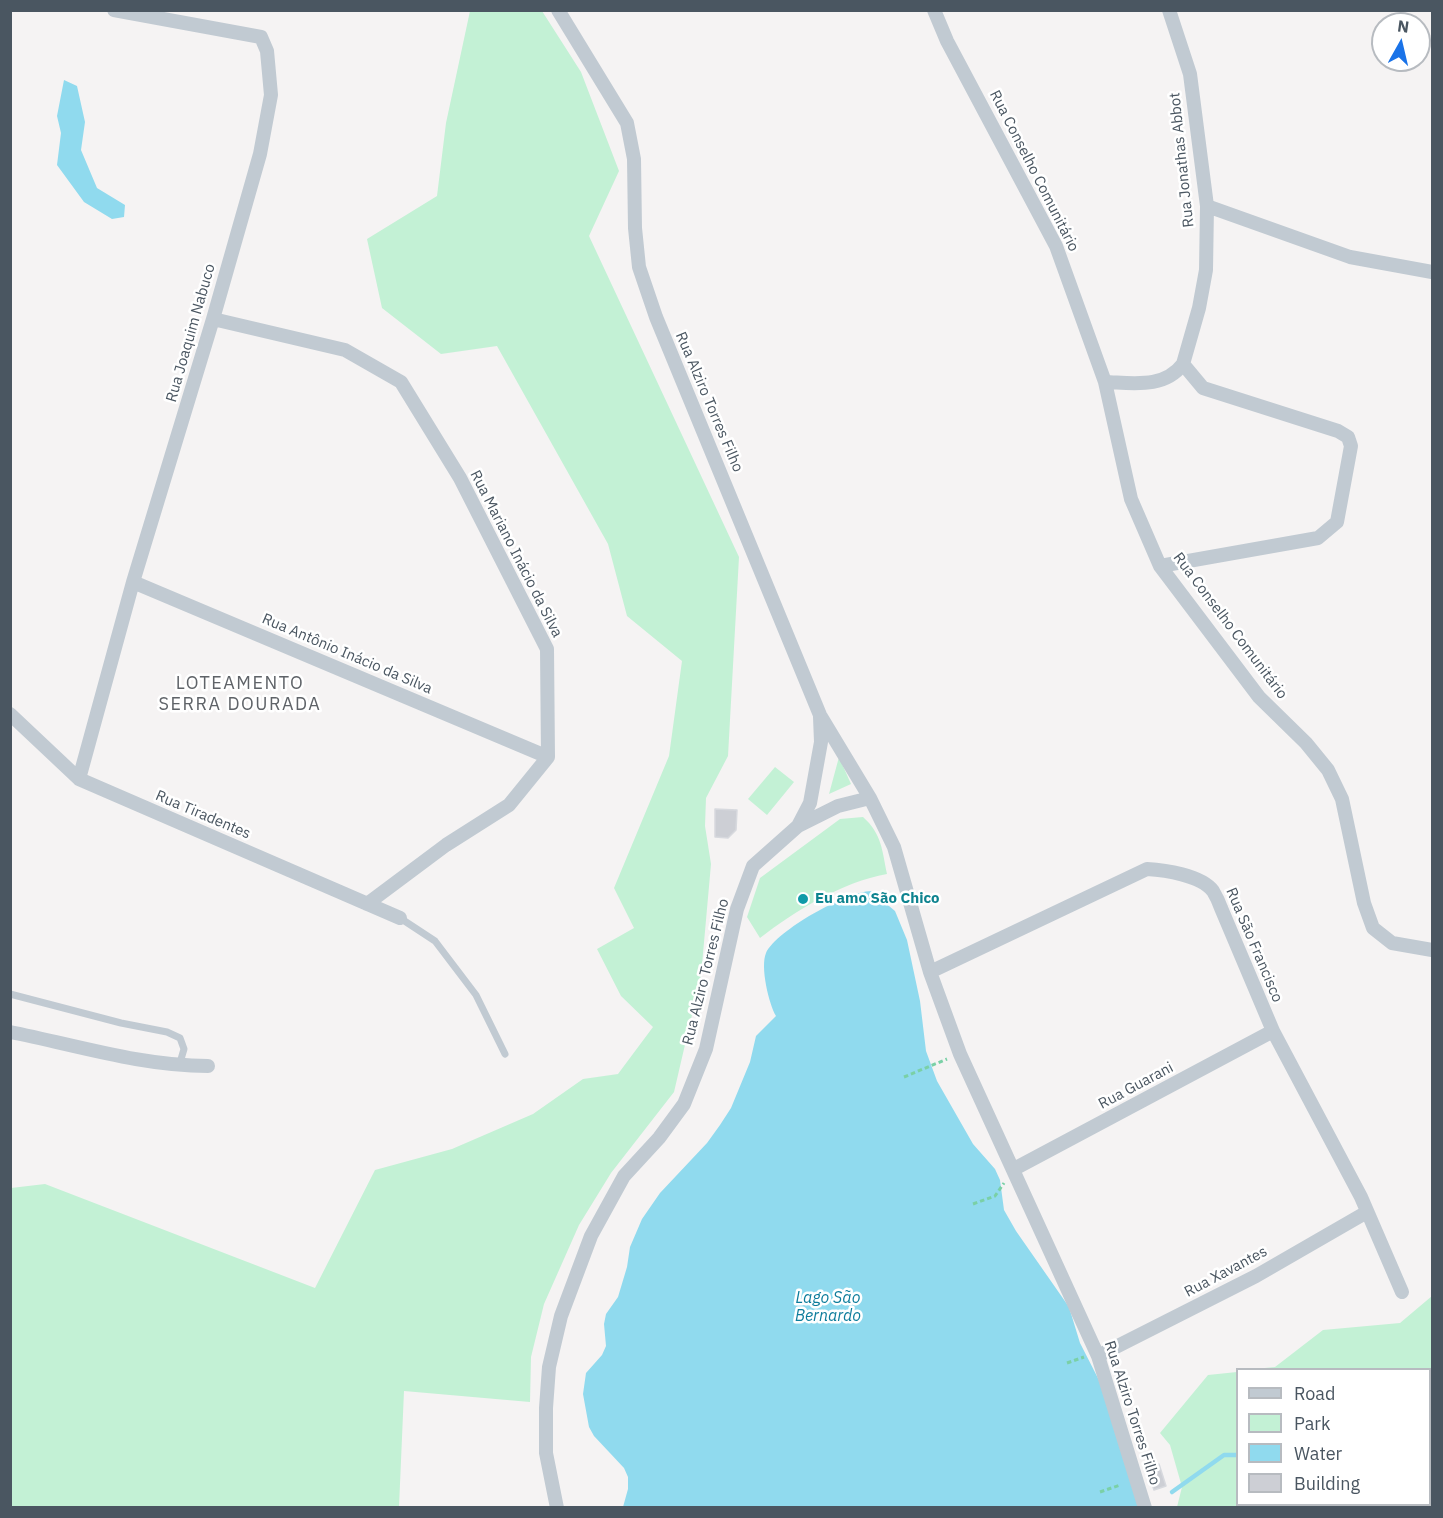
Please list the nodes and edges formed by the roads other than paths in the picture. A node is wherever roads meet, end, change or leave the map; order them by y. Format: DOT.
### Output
graph roads {
  1 [pos="114,10"];
  2 [pos="558,10"];
  3 [pos="934,10"];
  4 [pos="1169,10"];
  5 [pos="1207,206"];
  6 [pos="1432,272"];
  7 [pos="213,319"];
  8 [pos="1183,364"];
  9 [pos="1105,382"];
  10 [pos="1160,566"];
  11 [pos="133,582"];
  12 [pos="10,714"];
  13 [pos="820,715"];
  14 [pos="548,757"];
  15 [pos="79,779"];
  16 [pos="870,798"];
  17 [pos="798,826"];
  18 [pos="367,904"];
  19 [pos="400,918"];
  20 [pos="1432,950"];
  21 [pos="930,972"];
  22 [pos="10,994"];
  23 [pos="1273,1031"];
  24 [pos="10,1032"];
  25 [pos="505,1054"];
  26 [pos="179,1066"];
  27 [pos="208,1066"];
  28 [pos="1014,1169"];
  29 [pos="1367,1212"];
  30 [pos="1402,1292"];
  31 [pos="1098,1356"];
  32 [pos="557,1508"];
  33 [pos="1144,1508"];
  1 -- 7 [label="street, Rua Joaquim Nabuco"];
  2 -- 13 [label="street, Rua Alziro Torres Filho"];
  3 -- 9 [label="street, Rua Conselho Comunitário"];
  4 -- 5 [label="street, Rua Jonathas Abbot"];
  5 -- 6 [label="street"];
  5 -- 8 [label="street, Rua Jonathas Abbot"];
  7 -- 11 [label="street, Rua Joaquim Nabuco"];
  7 -- 14 [label="street, Rua Mariano Inácio da Silva"];
  8 -- 9 [label="street"];
  8 -- 10 [label="street"];
  9 -- 10 [label="street, Rua Conselho Comunitário"];
  10 -- 20 [label="street, Rua Conselho Comunitário"];
  11 -- 14 [label="street, Rua Antônio Inácio da Silva"];
  11 -- 15 [label="street, Rua Joaquim Nabuco"];
  12 -- 15 [label="street, Rua Tiradentes"];
  13 -- 16 [label="street, Rua Alziro Torres Filho"];
  13 -- 17 [label="street"];
  14 -- 18 [label="street"];
  15 -- 18 [label="street, Rua Tiradentes"];
  16 -- 17 [label="street, Rua Alziro Torres Filho"];
  16 -- 21 [label="street, Rua Alziro Torres Filho"];
  17 -- 32 [label="street, Rua Alziro Torres Filho"];
  18 -- 19 [label="street, Rua Tiradentes"];
  19 -- 25 [label="lane"];
  21 -- 23 [label="street, Rua São Francisco"];
  21 -- 28 [label="street, Rua Alziro Torres Filho"];
  22 -- 26 [label="lane"];
  23 -- 28 [label="street, Rua Guarani"];
  23 -- 29 [label="street, Rua São Francisco"];
  24 -- 26 [label="street"];
  26 -- 27 [label="street"];
  28 -- 31 [label="street, Rua Alziro Torres Filho"];
  29 -- 30 [label="street, Rua São Francisco"];
  29 -- 31 [label="street, Rua Xavantes"];
  31 -- 33 [label="street, Rua Alziro Torres Filho"];
}
